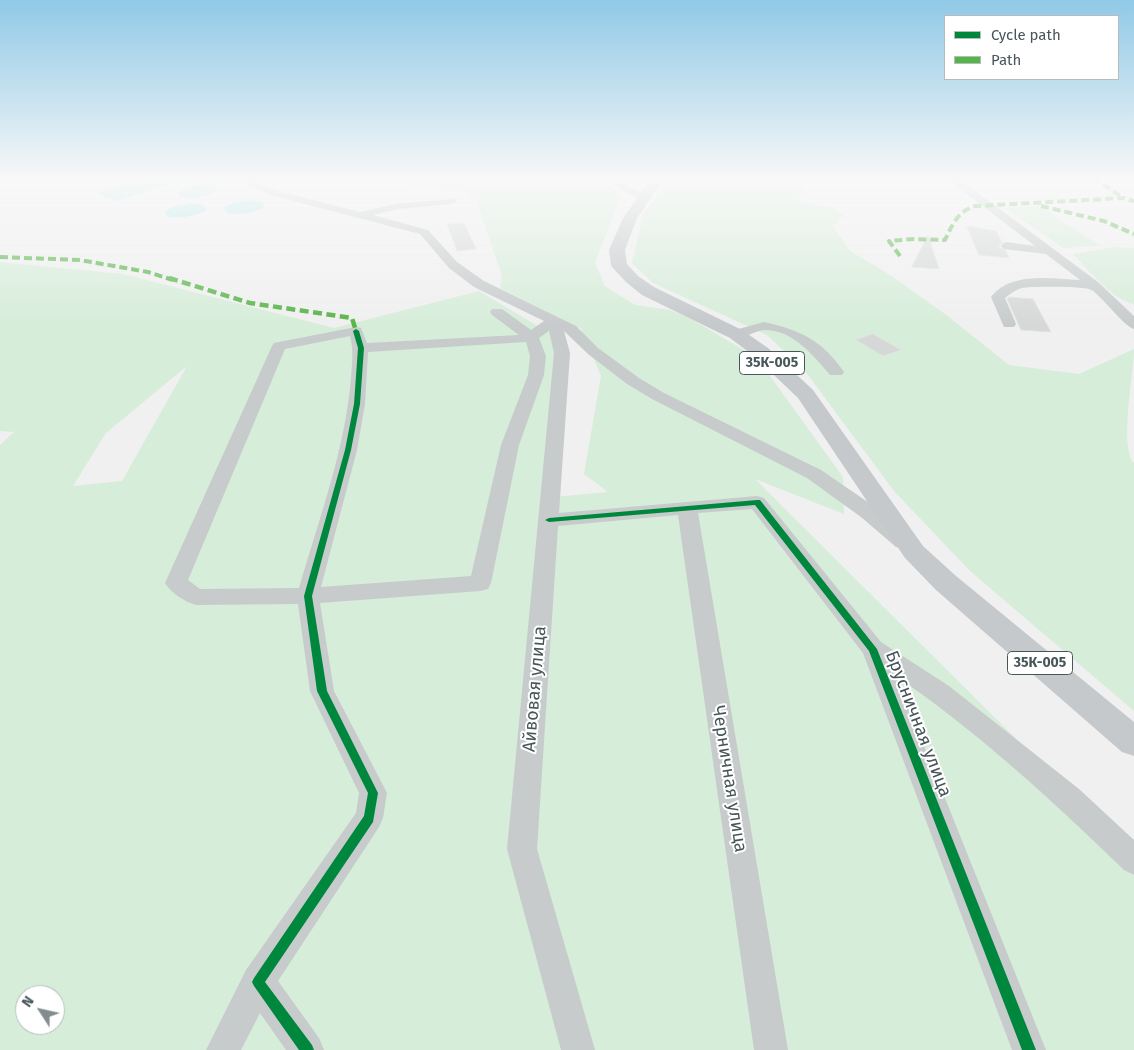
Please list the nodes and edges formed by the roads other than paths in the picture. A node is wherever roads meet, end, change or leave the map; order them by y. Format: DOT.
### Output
graph roads {
  1 [pos="405,227"];
  2 [pos="626,227"];
  3 [pos="1019,227"];
  4 [pos="1007,246"];
  5 [pos="1049,251"];
  6 [pos="1092,284"];
  7 [pos="497,312"];
  8 [pos="554,321"];
  9 [pos="1009,324"];
  10 [pos="1134,325"];
  11 [pos="736,334"];
  12 [pos="531,337"];
  13 [pos="358,339"];
  14 [pos="836,372"];
  15 [pos="687,508"];
  16 [pos="549,520"];
  17 [pos="914,552"];
  18 [pos="308,596"];
  19 [pos="873,649"];
  20 [pos="1134,742"];
  21 [pos="1134,860"];
  22 [pos="258,982"];
  23 [pos="223,1050"];
  24 [pos="307,1050"];
  25 [pos="578,1050"];
  26 [pos="771,1050"];
  27 [pos="1029,1050"];
  1 -- 8 [label="street"];
  2 -- 11 [label="main road, 35К-005"];
  3 -- 5 [label="street"];
  4 -- 5 [label="street"];
  5 -- 6 [label="street"];
  6 -- 9 [label="street"];
  6 -- 10 [label="street"];
  7 -- 12 [label="street"];
  8 -- 12 [label="street"];
  8 -- 16 [label="street, Айвовая улица"];
  8 -- 17 [label="street"];
  11 -- 14 [label="street"];
  11 -- 17 [label="main road, 35К-005"];
  12 -- 13 [label="street"];
  12 -- 18 [label="street"];
  13 -- 18 [label="street"];
  13 -- 18 [label="street"];
  15 -- 16 [label="street"];
  15 -- 19 [label="street, Брусничная улица"];
  15 -- 26 [label="street, Черничная улица"];
  16 -- 25 [label="street, Айвовая улица"];
  17 -- 20 [label="main road, 35К-005"];
  18 -- 22 [label="street"];
  19 -- 21 [label="street"];
  19 -- 27 [label="street, Брусничная улица"];
  22 -- 23 [label="street"];
  22 -- 24 [label="street"];
}
